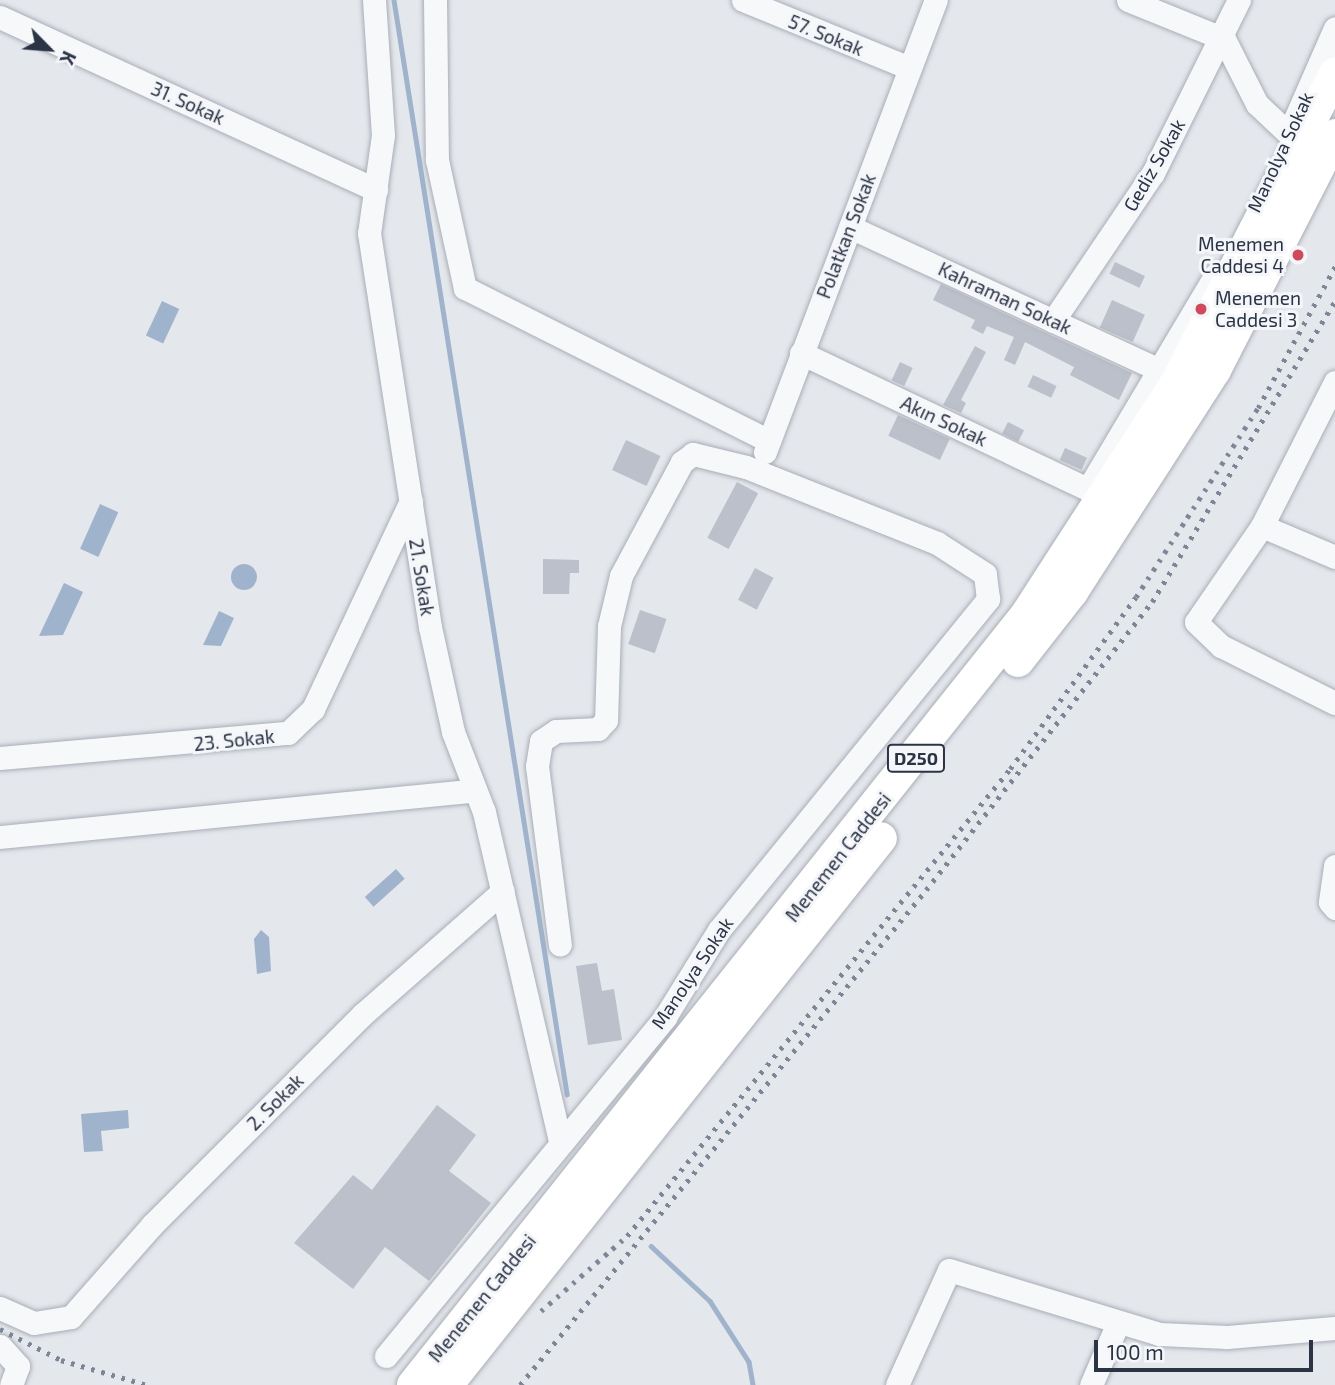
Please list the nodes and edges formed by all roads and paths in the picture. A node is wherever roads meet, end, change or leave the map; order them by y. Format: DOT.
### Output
graph roads {
  1 [pos="374,0"];
  2 [pos="435,0"];
  3 [pos="743,0"];
  4 [pos="936,0"];
  5 [pos="1128,0"];
  6 [pos="1240,0"];
  7 [pos="0,18"];
  8 [pos="1335,27"];
  9 [pos="1224,38"];
  10 [pos="910,68"];
  11 [pos="1335,74"];
  12 [pos="1290,135"];
  13 [pos="1335,135"];
  14 [pos="376,190"];
  15 [pos="850,227"];
  16 [pos="1054,321"];
  17 [pos="801,353"];
  18 [pos="1159,370"];
  19 [pos="1335,382"];
  20 [pos="769,441"];
  21 [pos="758,472"];
  22 [pos="1088,489"];
  23 [pos="411,501"];
  24 [pos="1262,526"];
  25 [pos="1335,557"];
  26 [pos="1335,703"];
  27 [pos="0,758"];
  28 [pos="473,791"];
  29 [pos="0,836"];
  30 [pos="1335,866"];
  31 [pos="503,891"];
  32 [pos="1335,908"];
  33 [pos="561,945"];
  34 [pos="560,1142"];
  35 [pos="0,1308"];
  36 [pos="1117,1325"];
  37 [pos="1335,1328"];
  38 [pos="0,1346"];
  39 [pos="386,1356"];
  40 [pos="15,1376"];
  41 [pos="413,1385"];
  42 [pos="447,1385"];
  43 [pos="897,1385"];
  44 [pos="1091,1385"];
  1 -- 14 [label="street, 21. Sokak"];
  2 -- 20 [label="street"];
  3 -- 10 [label="street, 57. Sokak"];
  4 -- 10 [label="street, Polatkan Sokak"];
  5 -- 9 [label="street"];
  6 -- 9 [label="street, Gediz Sokak"];
  7 -- 14 [label="street, 31. Sokak"];
  8 -- 12 [label="street, Manolya Sokak"];
  9 -- 12 [label="street"];
  9 -- 16 [label="street, Gediz Sokak"];
  10 -- 15 [label="street, Polatkan Sokak"];
  11 -- 41 [label="highway, Menemen Caddesi / D250"];
  12 -- 18 [label="street, Manolya Sokak"];
  13 -- 42 [label="highway, Menemen Caddesi / D250"];
  14 -- 23 [label="street, 21. Sokak"];
  15 -- 16 [label="street, Kahraman Sokak"];
  15 -- 17 [label="street, Polatkan Sokak"];
  16 -- 18 [label="street, Kahraman Sokak"];
  17 -- 20 [label="street, Polatkan Sokak"];
  17 -- 22 [label="street, Akın Sokak"];
  18 -- 22 [label="street, Manolya Sokak"];
  19 -- 24 [label="street"];
  20 -- 21 [label="street, Polatkan Sokak"];
  21 -- 33 [label="street"];
  21 -- 34 [label="street, Manolya Sokak"];
  23 -- 27 [label="street, 23. Sokak"];
  23 -- 28 [label="street, 21. Sokak"];
  24 -- 25 [label="street"];
  24 -- 26 [label="street"];
  28 -- 29 [label="street"];
  28 -- 31 [label="street, 21. Sokak"];
  30 -- 32 [label="street"];
  31 -- 34 [label="street, 21. Sokak"];
  31 -- 35 [label="street, 2. Sokak"];
  34 -- 39 [label="street, Manolya Sokak"];
  36 -- 37 [label="street"];
  36 -- 43 [label="street"];
  36 -- 44 [label="street"];
  38 -- 40 [label="street"];
}
